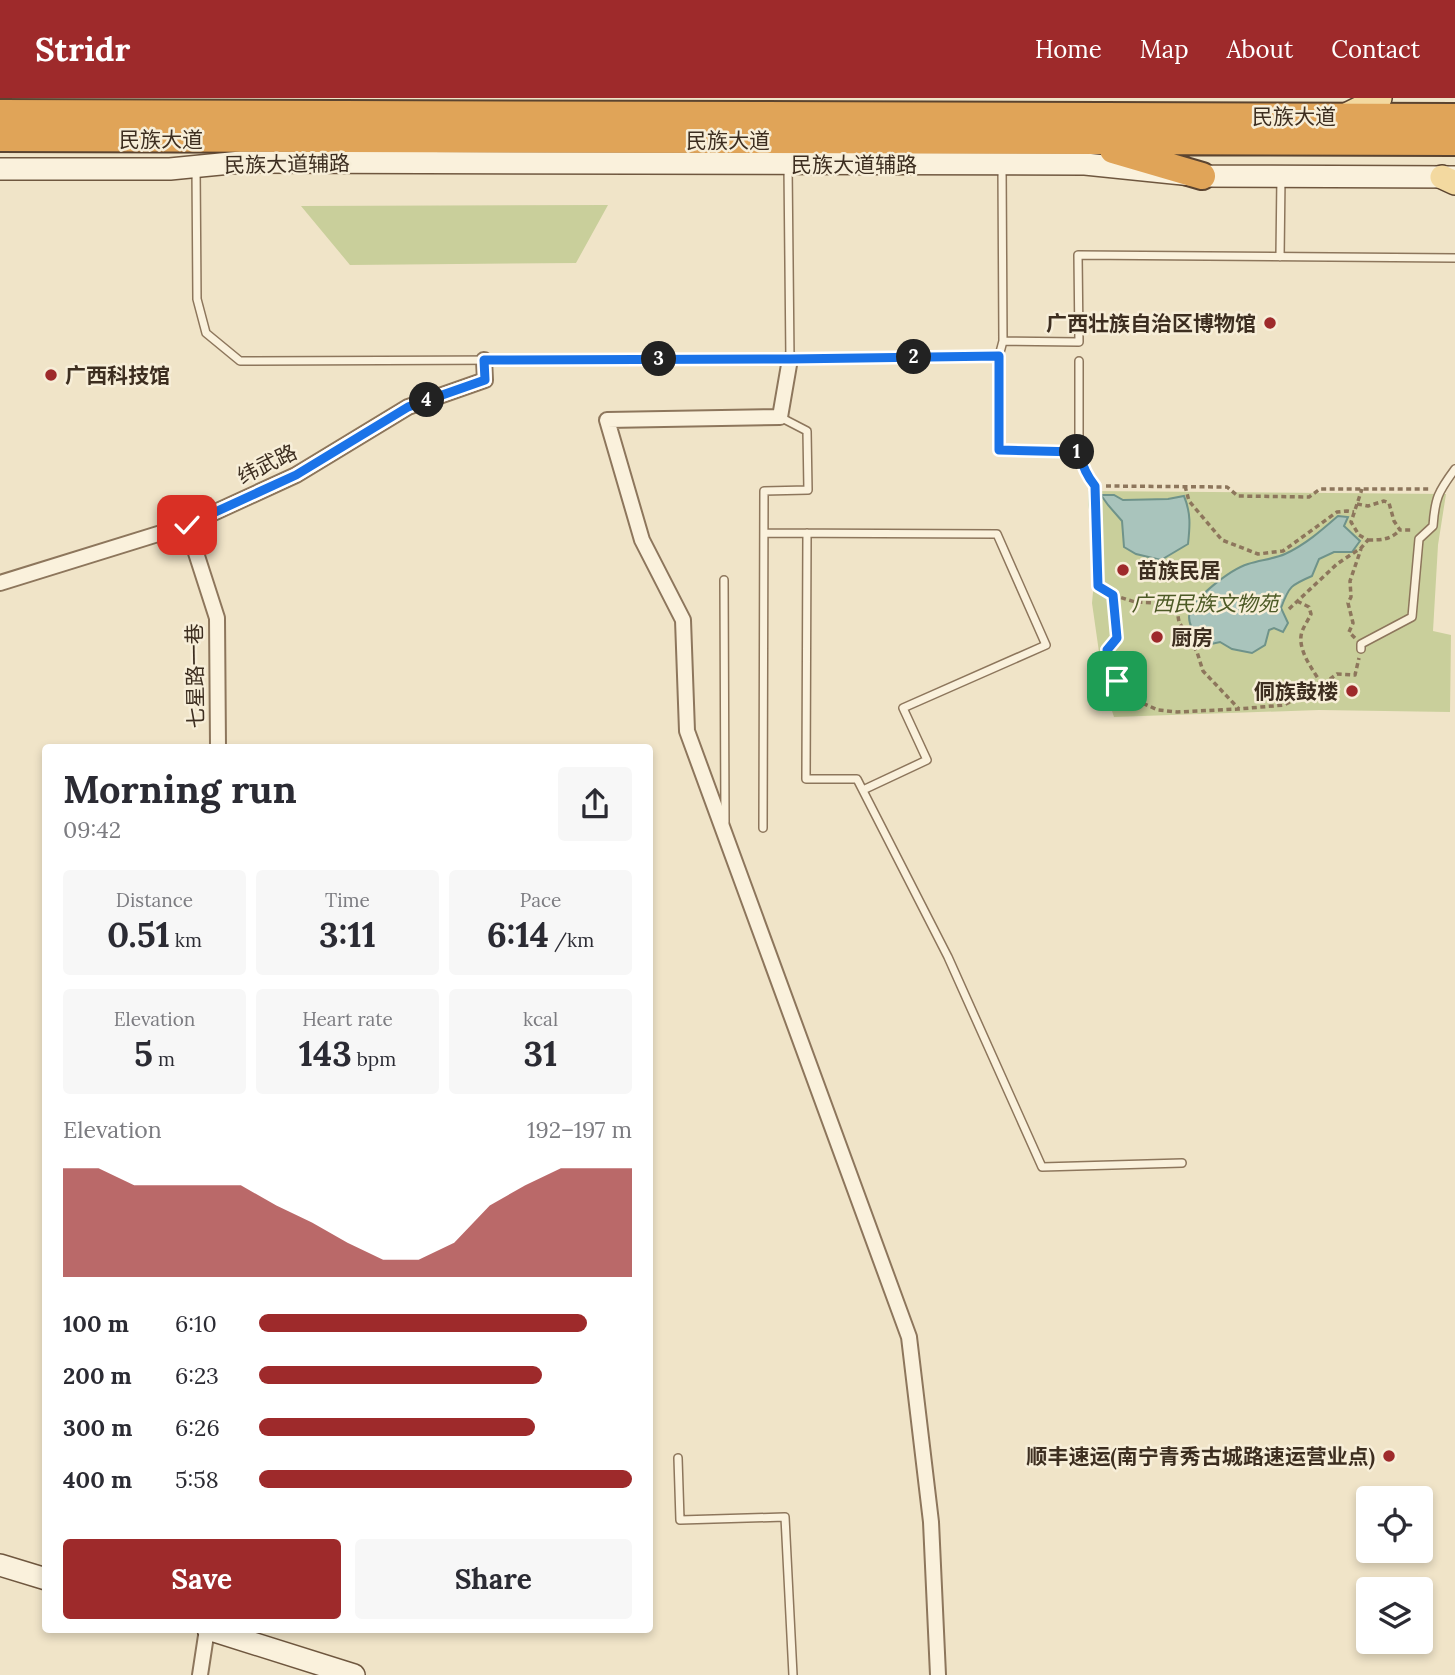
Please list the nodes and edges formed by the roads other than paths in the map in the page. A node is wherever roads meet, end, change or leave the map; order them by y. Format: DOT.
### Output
graph roads {
  1 [pos="97,98"];
  2 [pos="1380,98"];
  3 [pos="0,113"];
  4 [pos="130,113"];
  5 [pos="1342,117"];
  6 [pos="1455,117"];
  7 [pos="0,138"];
  8 [pos="1085,141"];
  9 [pos="1455,142"];
  10 [pos="788,163"];
  11 [pos="1002,164"];
  12 [pos="196,167"];
  13 [pos="0,169"];
  14 [pos="1202,176"];
  15 [pos="1281,176"];
  16 [pos="1451,179"];
  17 [pos="1280,257"];
  18 [pos="1455,258"];
  19 [pos="1003,341"];
  20 [pos="999,356"];
  21 [pos="790,359"];
  22 [pos="484,360"];
  23 [pos="1079,361"];
  24 [pos="780,417"];
  25 [pos="1079,452"];
  26 [pos="1455,469"];
  27 [pos="1095,486"];
  28 [pos="187,525"];
  29 [pos="764,533"];
  30 [pos="807,533"];
  31 [pos="724,580"];
  32 [pos="0,583"];
  33 [pos="1361,646"];
  34 [pos="218,744"];
  35 [pos="863,790"];
  36 [pos="763,828"];
  37 [pos="725,833"];
  38 [pos="1182,1163"];
  39 [pos="678,1458"];
  40 [pos="0,1565"];
  41 [pos="42,1578"];
  42 [pos="206,1633"];
  43 [pos="220,1633"];
  44 [pos="200,1675"];
  45 [pos="354,1675"];
  46 [pos="793,1675"];
  47 [pos="939,1675"];
  1 -- 4 [label="highway"];
  2 -- 5 [label="main road"];
  3 -- 4 [label="highway, 民族大道"];
  4 -- 5 [label="highway, 民族大道"];
  5 -- 6 [label="highway, 民族大道"];
  7 -- 8 [label="highway, 民族大道"];
  8 -- 9 [label="highway, 民族大道"];
  8 -- 14 [label="highway"];
  10 -- 11 [label="street, 民族大道辅路"];
  10 -- 12 [label="street, 民族大道辅路"];
  10 -- 21 [label="lane"];
  11 -- 14 [label="street, 民族大道辅路"];
  11 -- 19 [label="lane"];
  12 -- 13 [label="street, 民族大道辅路"];
  12 -- 22 [label="lane"];
  14 -- 15 [label="street, 民族大道辅路"];
  15 -- 16 [label="street, 民族大道辅路"];
  15 -- 17 [label="lane"];
  17 -- 18 [label="lane"];
  17 -- 19 [label="lane"];
  19 -- 20 [label="lane"];
  20 -- 21 [label="lane"];
  20 -- 25 [label="lane"];
  21 -- 22 [label="lane"];
  21 -- 24 [label="street"];
  22 -- 28 [label="street, 纬武路"];
  23 -- 25 [label="lane"];
  24 -- 29 [label="lane"];
  24 -- 37 [label="street"];
  25 -- 27 [label="lane"];
  26 -- 33 [label="lane"];
  28 -- 32 [label="street, 纬武路"];
  28 -- 34 [label="street, 七星路一巷"];
  29 -- 30 [label="lane"];
  29 -- 36 [label="lane"];
  30 -- 35 [label="lane"];
  30 -- 35 [label="lane"];
  31 -- 37 [label="lane"];
  35 -- 38 [label="lane"];
  37 -- 47 [label="street"];
  39 -- 46 [label="lane"];
  40 -- 41 [label="street"];
  42 -- 44 [label="street"];
  43 -- 45 [label="street"];
}
